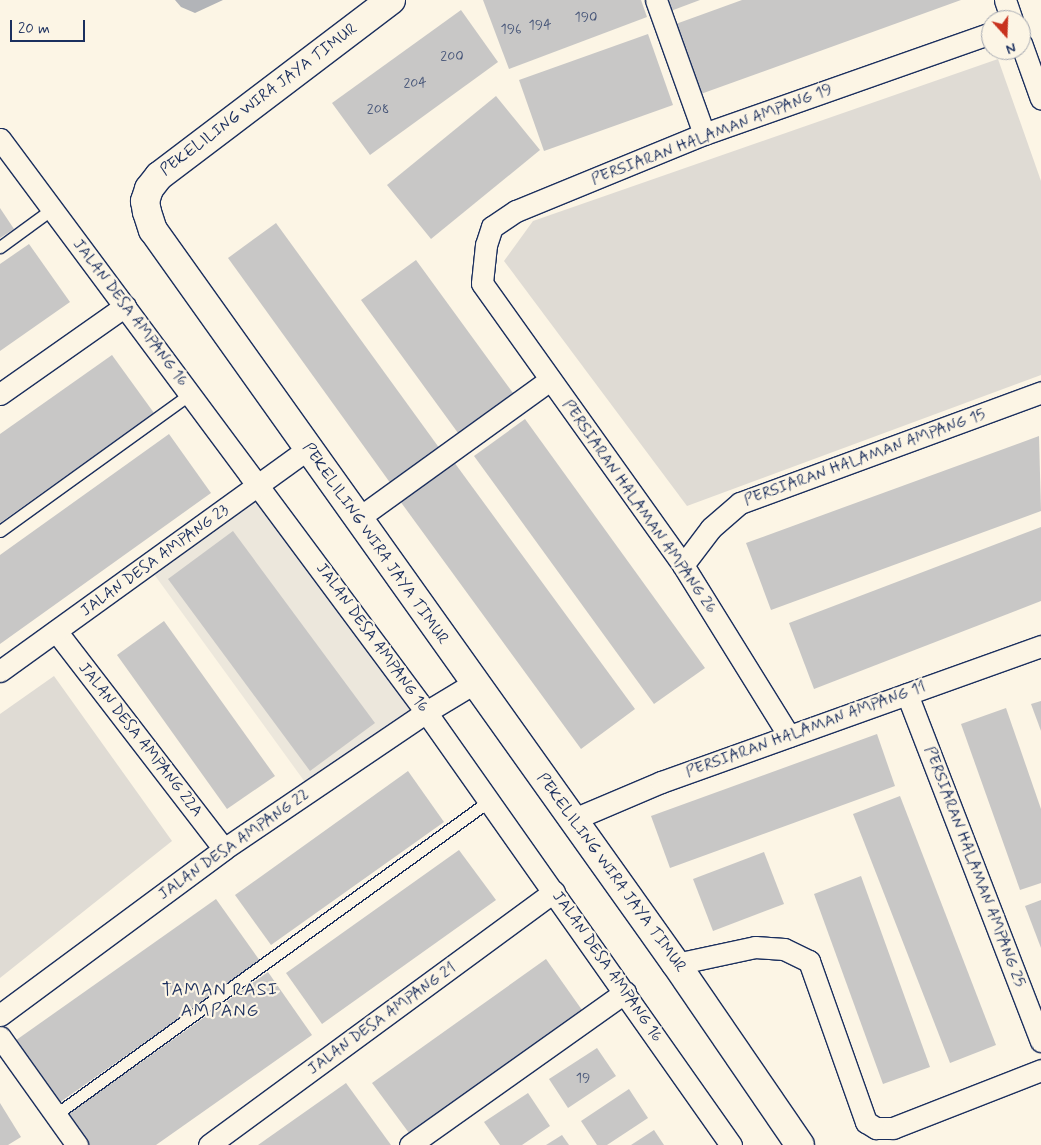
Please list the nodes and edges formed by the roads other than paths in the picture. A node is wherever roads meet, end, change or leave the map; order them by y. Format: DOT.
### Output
graph roads {
  1 [pos="391,0"];
  2 [pos="656,0"];
  3 [pos="981,37"];
  4 [pos="1027,60"];
  5 [pos="1041,99"];
  6 [pos="704,134"];
  7 [pos="0,139"];
  8 [pos="52,209"];
  9 [pos="0,246"];
  10 [pos="482,283"];
  11 [pos="125,306"];
  12 [pos="550,380"];
  13 [pos="1041,392"];
  14 [pos="191,393"];
  15 [pos="0,394"];
  16 [pos="308,449"];
  17 [pos="260,485"];
  18 [pos="357,519"];
  19 [pos="0,531"];
  20 [pos="683,566"];
  21 [pos="56,631"];
  22 [pos="1041,646"];
  23 [pos="0,671"];
  24 [pos="474,684"];
  25 [pos="907,694"];
  26 [pos="426,712"];
  27 [pos="789,736"];
  28 [pos="489,801"];
  29 [pos="574,820"];
  30 [pos="224,849"];
  31 [pos="554,892"];
  32 [pos="676,964"];
  33 [pos="625,992"];
  34 [pos="0,1015"];
  35 [pos="0,1037"];
  36 [pos="1041,1041"];
  37 [pos="1041,1070"];
  38 [pos="55,1115"];
  39 [pos="76,1145"];
  40 [pos="209,1145"];
  41 [pos="410,1145"];
  42 [pos="731,1145"];
  43 [pos="800,1145"];
  1 -- 16 [label="street, PEKELILING WIRA JAYA TIMUR"];
  2 -- 6 [label="street"];
  3 -- 6 [label="street, PERSIARAN HALAMAN AMPANG 19"];
  4 -- 5 [label="street"];
  6 -- 10 [label="street, PERSIARAN HALAMAN AMPANG 19"];
  7 -- 8 [label="street, JALAN DESA AMPANG 16"];
  8 -- 9 [label="lane"];
  8 -- 11 [label="street, JALAN DESA AMPANG 16"];
  10 -- 12 [label="street, PERSIARAN HALAMAN AMPANG 26"];
  11 -- 14 [label="street, JALAN DESA AMPANG 16"];
  11 -- 15 [label="street"];
  12 -- 18 [label="street"];
  12 -- 20 [label="street, PERSIARAN HALAMAN AMPANG 26"];
  13 -- 20 [label="street, PERSIARAN HALAMAN AMPANG 15"];
  14 -- 17 [label="street, JALAN DESA AMPANG 16"];
  14 -- 19 [label="lane"];
  16 -- 17 [label="street, JALAN DESA AMPANG 23"];
  16 -- 18 [label="street, PEKELILING WIRA JAYA TIMUR"];
  17 -- 21 [label="street, JALAN DESA AMPANG 23"];
  17 -- 26 [label="street, JALAN DESA AMPANG 16"];
  18 -- 24 [label="street, PEKELILING WIRA JAYA TIMUR"];
  20 -- 27 [label="street, PERSIARAN HALAMAN AMPANG 26"];
  21 -- 23 [label="street, JALAN DESA AMPANG 23"];
  21 -- 30 [label="street, JALAN DESA AMPANG 22A"];
  22 -- 25 [label="street, PERSIARAN HALAMAN AMPANG 11"];
  24 -- 26 [label="street, JALAN DESA AMPANG 22"];
  24 -- 29 [label="street, PEKELILING WIRA JAYA TIMUR"];
  25 -- 27 [label="street, PERSIARAN HALAMAN AMPANG 11"];
  25 -- 36 [label="street, PERSIARAN HALAMAN AMPANG 25"];
  26 -- 28 [label="street, JALAN DESA AMPANG 16"];
  26 -- 30 [label="street, JALAN DESA AMPANG 22"];
  27 -- 29 [label="street, PERSIARAN HALAMAN AMPANG 11"];
  28 -- 31 [label="street, JALAN DESA AMPANG 16"];
  28 -- 38 [label="lane"];
  29 -- 32 [label="street, PEKELILING WIRA JAYA TIMUR"];
  30 -- 34 [label="street, JALAN DESA AMPANG 22"];
  31 -- 33 [label="street, JALAN DESA AMPANG 16"];
  31 -- 40 [label="street, JALAN DESA AMPANG 21"];
  32 -- 37 [label="street"];
  32 -- 43 [label="street, PEKELILING WIRA JAYA TIMUR"];
  33 -- 41 [label="street"];
  33 -- 42 [label="street, JALAN DESA AMPANG 16"];
  35 -- 38 [label="street"];
  38 -- 39 [label="street"];
}
